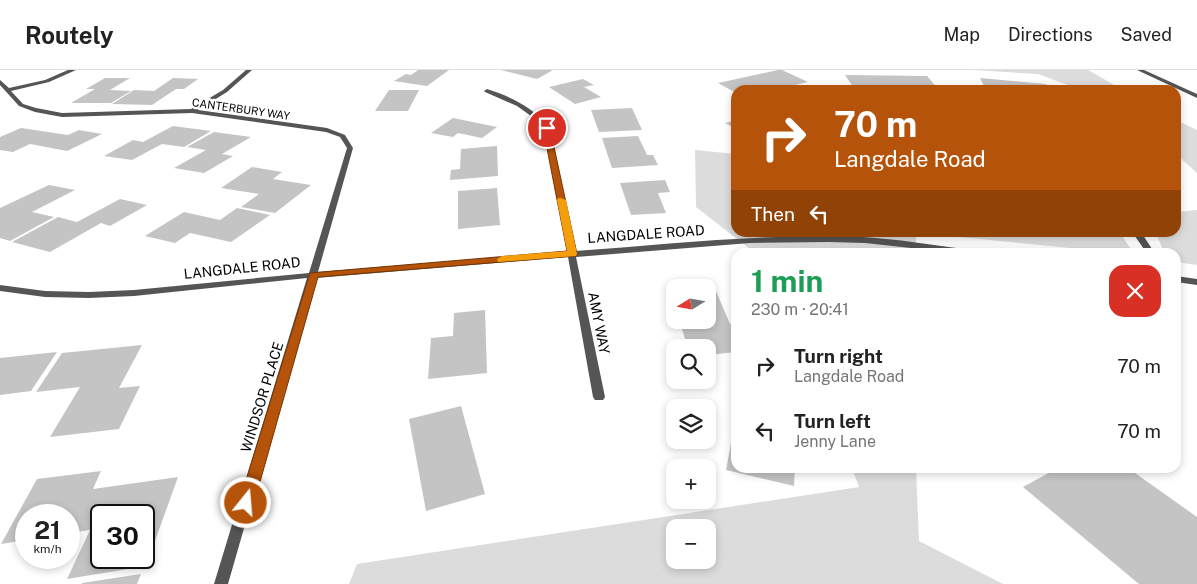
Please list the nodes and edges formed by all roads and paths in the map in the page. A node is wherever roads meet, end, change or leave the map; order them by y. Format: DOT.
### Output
graph roads {
  1 [pos="73,70"];
  2 [pos="248,70"];
  3 [pos="1140,70"];
  4 [pos="0,82"];
  5 [pos="1173,85"];
  6 [pos="1181,89"];
  7 [pos="7,90"];
  8 [pos="486,91"];
  9 [pos="1197,96"];
  10 [pos="192,111"];
  11 [pos="1140,237"];
  12 [pos="932,248"];
  13 [pos="1147,248"];
  14 [pos="572,254"];
  15 [pos="314,275"];
  16 [pos="1181,280"];
  17 [pos="1197,282"];
  18 [pos="0,288"];
  19 [pos="599,397"];
  20 [pos="221,584"];
  1 -- 7 [label="street"];
  2 -- 10 [label="street"];
  3 -- 5 [label="street"];
  4 -- 7 [label="street, CANTERBURY WAY"];
  6 -- 9 [label="street"];
  7 -- 10 [label="street, CANTERBURY WAY"];
  8 -- 14 [label="street, AMY WAY"];
  10 -- 15 [label="street, CANTERBURY WAY"];
  11 -- 13 [label="street"];
  12 -- 14 [label="street, LANGDALE ROAD"];
  14 -- 15 [label="street, LANGDALE ROAD"];
  14 -- 19 [label="street, AMY WAY"];
  15 -- 18 [label="street, LANGDALE ROAD"];
  15 -- 20 [label="street, WINDSOR PLACE"];
  16 -- 17 [label="street"];
}
